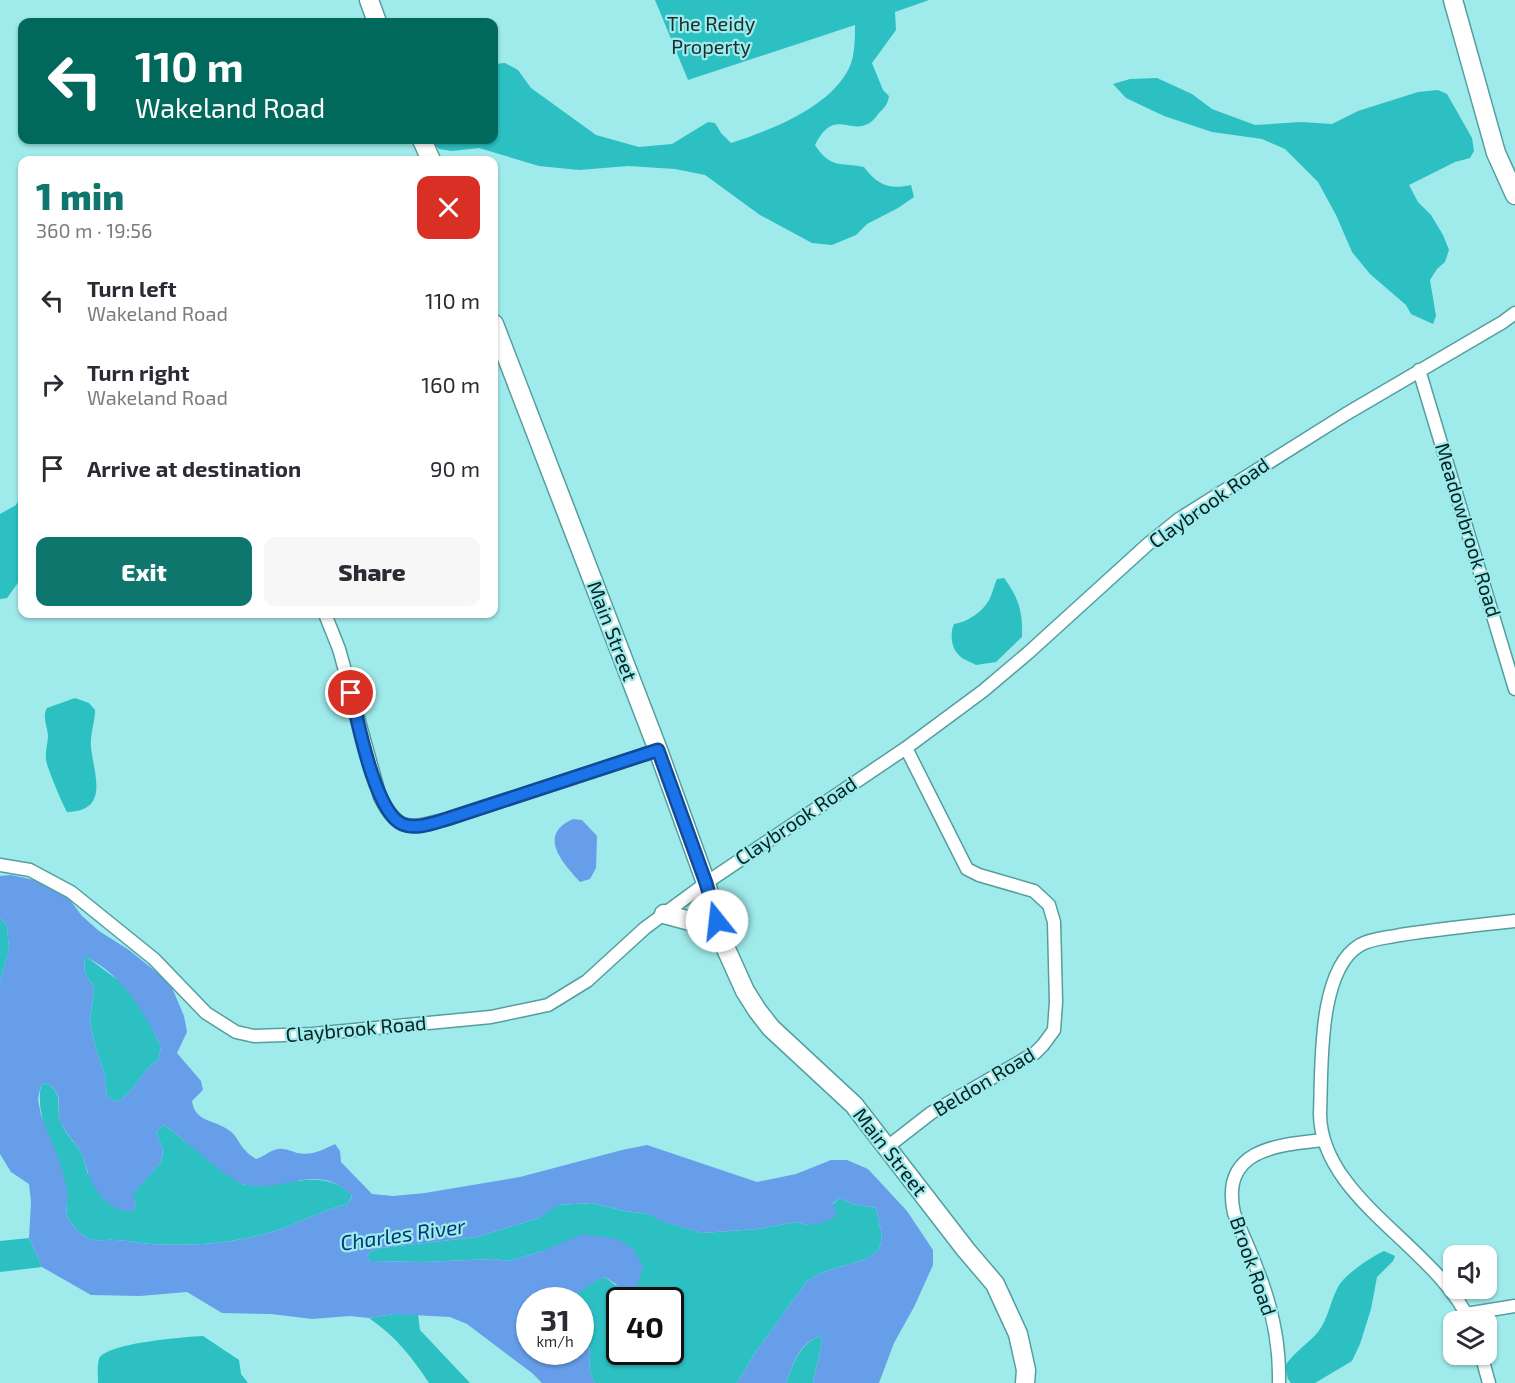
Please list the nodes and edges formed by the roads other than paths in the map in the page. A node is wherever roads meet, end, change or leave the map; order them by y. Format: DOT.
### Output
graph roads {
  1 [pos="369,0"];
  2 [pos="1453,0"];
  3 [pos="376,18"];
  4 [pos="1515,195"];
  5 [pos="1515,313"];
  6 [pos="498,334"];
  7 [pos="1419,370"];
  8 [pos="327,618"];
  9 [pos="1515,689"];
  10 [pos="906,748"];
  11 [pos="658,750"];
  12 [pos="0,865"];
  13 [pos="706,883"];
  14 [pos="664,914"];
  15 [pos="1515,921"];
  16 [pos="722,940"];
  17 [pos="1323,1140"];
  18 [pos="886,1148"];
  19 [pos="1515,1306"];
  20 [pos="1464,1311"];
  21 [pos="1495,1311"];
  22 [pos="1484,1365"];
  23 [pos="1025,1383"];
  24 [pos="1279,1383"];
  25 [pos="1489,1383"];
  1 -- 3 [label="street"];
  2 -- 4 [label="street"];
  5 -- 7 [label="street, Claybrook Road"];
  6 -- 11 [label="street, Main Street"];
  7 -- 9 [label="street, Meadowbrook Road"];
  7 -- 10 [label="street, Claybrook Road"];
  8 -- 11 [label="street"];
  10 -- 13 [label="street, Claybrook Road"];
  10 -- 18 [label="street, Beldon Road"];
  11 -- 13 [label="street, Main Street"];
  12 -- 14 [label="street, Claybrook Road"];
  13 -- 14 [label="street, Claybrook Road"];
  13 -- 16 [label="street, Main Street"];
  14 -- 16 [label="street"];
  15 -- 17 [label="street"];
  16 -- 18 [label="street, Main Street"];
  17 -- 20 [label="street"];
  17 -- 24 [label="street, Brook Road"];
  18 -- 23 [label="street, Main Street"];
  19 -- 21 [label="street"];
  22 -- 25 [label="street"];
}
